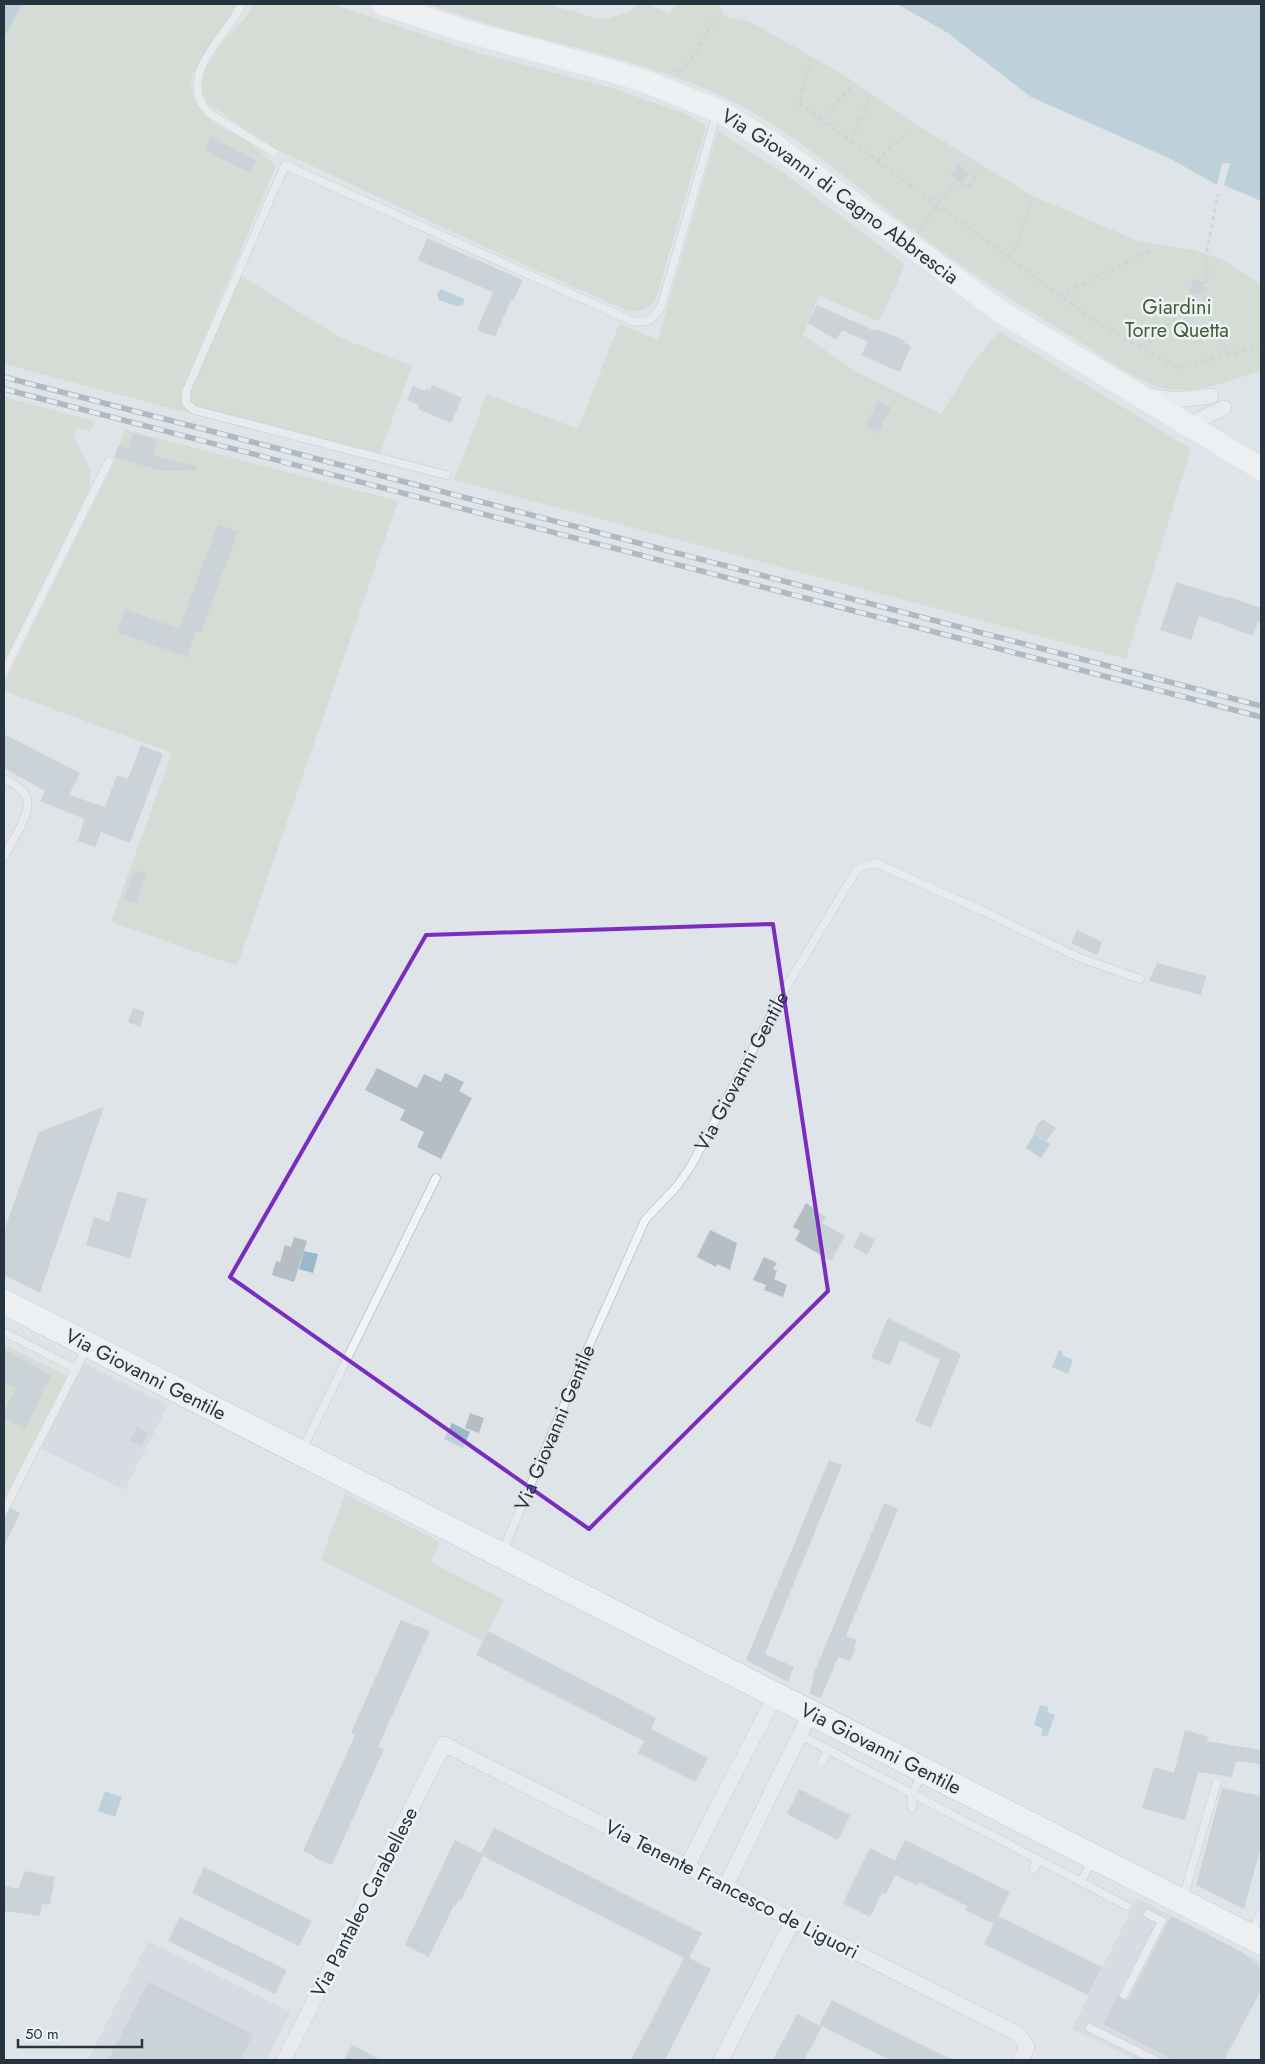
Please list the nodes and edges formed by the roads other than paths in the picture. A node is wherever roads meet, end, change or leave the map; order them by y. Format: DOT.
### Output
graph roads {
  1 [pos="242,4"];
  2 [pos="383,4"];
  3 [pos="718,111"];
  4 [pos="273,152"];
  5 [pos="1126,388"];
  6 [pos="1224,408"];
  7 [pos="1185,424"];
  8 [pos="109,460"];
  9 [pos="1261,469"];
  10 [pos="446,475"];
  11 [pos="4,672"];
  12 [pos="4,779"];
  13 [pos="4,857"];
  14 [pos="1140,979"];
  15 [pos="436,1178"];
  16 [pos="4,1302"];
  17 [pos="4,1332"];
  18 [pos="88,1344"];
  19 [pos="76,1369"];
  20 [pos="300,1454"];
  21 [pos="4,1510"];
  22 [pos="501,1555"];
  23 [pos="776,1694"];
  24 [pos="811,1712"];
  25 [pos="800,1735"];
  26 [pos="444,1744"];
  27 [pos="828,1749"];
  28 [pos="822,1762"];
  29 [pos="924,1770"];
  30 [pos="1217,1782"];
  31 [pos="912,1794"];
  32 [pos="912,1808"];
  33 [pos="1094,1857"];
  34 [pos="1038,1859"];
  35 [pos="687,1866"];
  36 [pos="1034,1869"];
  37 [pos="1081,1882"];
  38 [pos="726,1885"];
  39 [pos="1111,1897"];
  40 [pos="1182,1902"];
  41 [pos="1107,1906"];
  42 [pos="1127,1906"];
  43 [pos="1261,1913"];
  44 [pos="1148,1914"];
  45 [pos="794,1920"];
  46 [pos="1255,1939"];
  47 [pos="1124,1995"];
  48 [pos="1090,2028"];
  49 [pos="284,2060"];
  50 [pos="721,2060"];
  51 [pos="1021,2060"];
  52 [pos="1155,2060"];
  1 -- 4 [label="lane"];
  2 -- 3 [label="main road, Via Giovanni di Cagno Abbrescia"];
  3 -- 5 [label="main road, Via Giovanni di Cagno Abbrescia"];
  3 -- 10 [label="lane"];
  5 -- 7 [label="main road, Via Giovanni di Cagno Abbrescia"];
  5 -- 7 [label="street"];
  6 -- 7 [label="street"];
  7 -- 9 [label="main road, Via Giovanni di Cagno Abbrescia"];
  8 -- 11 [label="lane"];
  12 -- 13 [label="lane"];
  14 -- 22 [label="lane, Via Giovanni Gentile"];
  15 -- 20 [label="lane"];
  16 -- 18 [label="main road, Via Giovanni Gentile"];
  17 -- 19 [label="lane"];
  18 -- 19 [label="lane"];
  18 -- 20 [label="main road, Via Giovanni Gentile"];
  19 -- 21 [label="lane"];
  20 -- 22 [label="main road, Via Giovanni Gentile"];
  22 -- 23 [label="main road, Via Giovanni Gentile"];
  23 -- 24 [label="main road, Via Giovanni Gentile"];
  23 -- 35 [label="street"];
  24 -- 25 [label="street"];
  24 -- 29 [label="main road, Via Giovanni Gentile"];
  25 -- 27 [label="lane"];
  25 -- 38 [label="street"];
  26 -- 35 [label="street, Via Tenente Francesco de Liguori"];
  26 -- 49 [label="street, Via Pantaleo Carabellese"];
  27 -- 28 [label="lane"];
  27 -- 31 [label="lane"];
  29 -- 31 [label="lane"];
  29 -- 33 [label="main road, Via Giovanni Gentile"];
  30 -- 40 [label="lane"];
  31 -- 32 [label="lane"];
  31 -- 34 [label="lane"];
  33 -- 37 [label="lane"];
  33 -- 40 [label="main road, Via Giovanni Gentile"];
  34 -- 36 [label="lane"];
  34 -- 37 [label="lane"];
  35 -- 38 [label="street, Via Tenente Francesco de Liguori"];
  37 -- 39 [label="lane"];
  38 -- 45 [label="street, Via Tenente Francesco de Liguori"];
  39 -- 41 [label="lane"];
  39 -- 42 [label="lane"];
  40 -- 46 [label="main road, Via Giovanni Gentile"];
  43 -- 46 [label="lane"];
  44 -- 47 [label="lane"];
  45 -- 50 [label="street"];
  45 -- 51 [label="street, Via Tenente Francesco de Liguori"];
  48 -- 52 [label="lane"];
}
